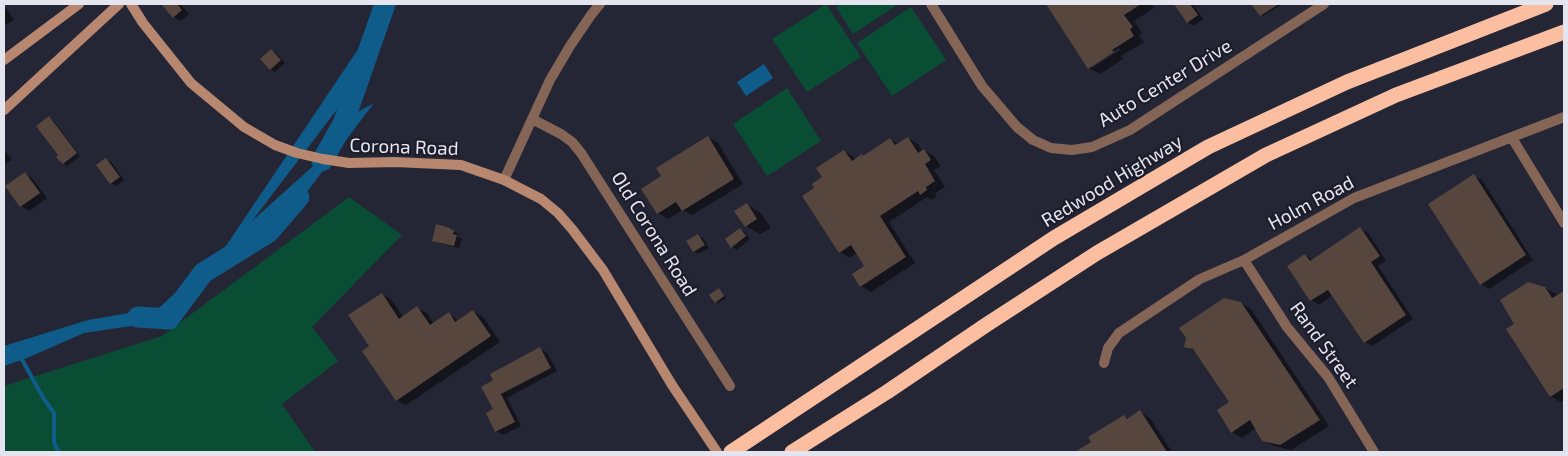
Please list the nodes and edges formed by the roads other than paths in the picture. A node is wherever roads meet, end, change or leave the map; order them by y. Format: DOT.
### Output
graph roads {
  1 [pos="78,4"];
  2 [pos="119,4"];
  3 [pos="131,4"];
  4 [pos="600,4"];
  5 [pos="931,4"];
  6 [pos="1324,4"];
  7 [pos="1546,4"];
  8 [pos="1564,32"];
  9 [pos="4,60"];
  10 [pos="4,110"];
  11 [pos="1564,117"];
  12 [pos="532,119"];
  13 [pos="1512,138"];
  14 [pos="504,180"];
  15 [pos="1564,223"];
  16 [pos="1244,260"];
  17 [pos="1104,363"];
  18 [pos="730,386"];
  19 [pos="717,452"];
  20 [pos="731,452"];
  21 [pos="792,452"];
  22 [pos="1374,452"];
  1 -- 9 [label="main road"];
  2 -- 10 [label="main road"];
  3 -- 14 [label="main road, Corona Road"];
  4 -- 12 [label="street"];
  5 -- 6 [label="street, Auto Center Drive"];
  7 -- 20 [label="highway, Redwood Highway"];
  8 -- 21 [label="highway"];
  11 -- 13 [label="street, Holm Road"];
  12 -- 14 [label="street"];
  12 -- 18 [label="street, Old Corona Road"];
  13 -- 15 [label="street"];
  13 -- 16 [label="street, Holm Road"];
  14 -- 19 [label="main road, Corona Road"];
  16 -- 17 [label="street, Holm Road"];
  16 -- 22 [label="street, Rand Street"];
}
